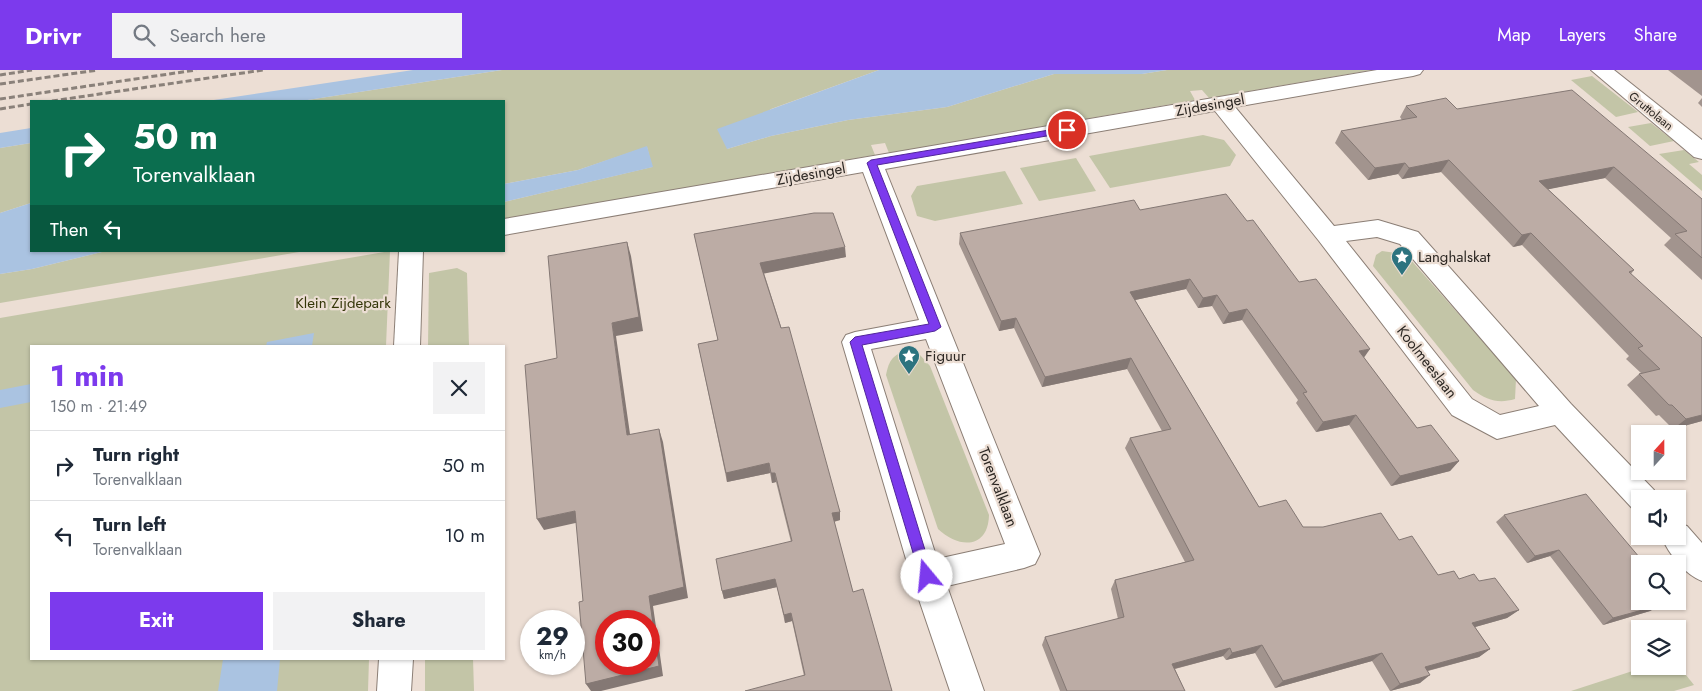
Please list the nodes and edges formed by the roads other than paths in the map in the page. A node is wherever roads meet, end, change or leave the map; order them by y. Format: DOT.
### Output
graph roads {
  1 [pos="1413,70"];
  2 [pos="1601,70"];
  3 [pos="1220,103"];
  4 [pos="1702,152"];
  5 [pos="871,163"];
  6 [pos="505,227"];
  7 [pos="1328,235"];
  8 [pos="411,252"];
  9 [pos="935,327"];
  10 [pos="407,345"];
  11 [pos="1560,412"];
  12 [pos="1634,490"];
  13 [pos="1684,545"];
  14 [pos="1702,566"];
  15 [pos="927,576"];
  16 [pos="396,660"];
  17 [pos="394,691"];
  18 [pos="968,691"];
  1 -- 3 [label="street, Zijdesingel"];
  2 -- 4 [label="street, Gruttolaan"];
  3 -- 5 [label="street, Zijdesingel"];
  3 -- 7 [label="street, Koolmeeslaan"];
  5 -- 6 [label="street, Zijdesingel"];
  5 -- 9 [label="street, Torenvalklaan"];
  7 -- 11 [label="street"];
  7 -- 11 [label="street, Koolmeeslaan"];
  8 -- 10 [label="street"];
  9 -- 15 [label="street"];
  9 -- 15 [label="street, Torenvalklaan"];
  11 -- 12 [label="street"];
  13 -- 14 [label="street"];
  15 -- 18 [label="street"];
  16 -- 17 [label="street"];
}
